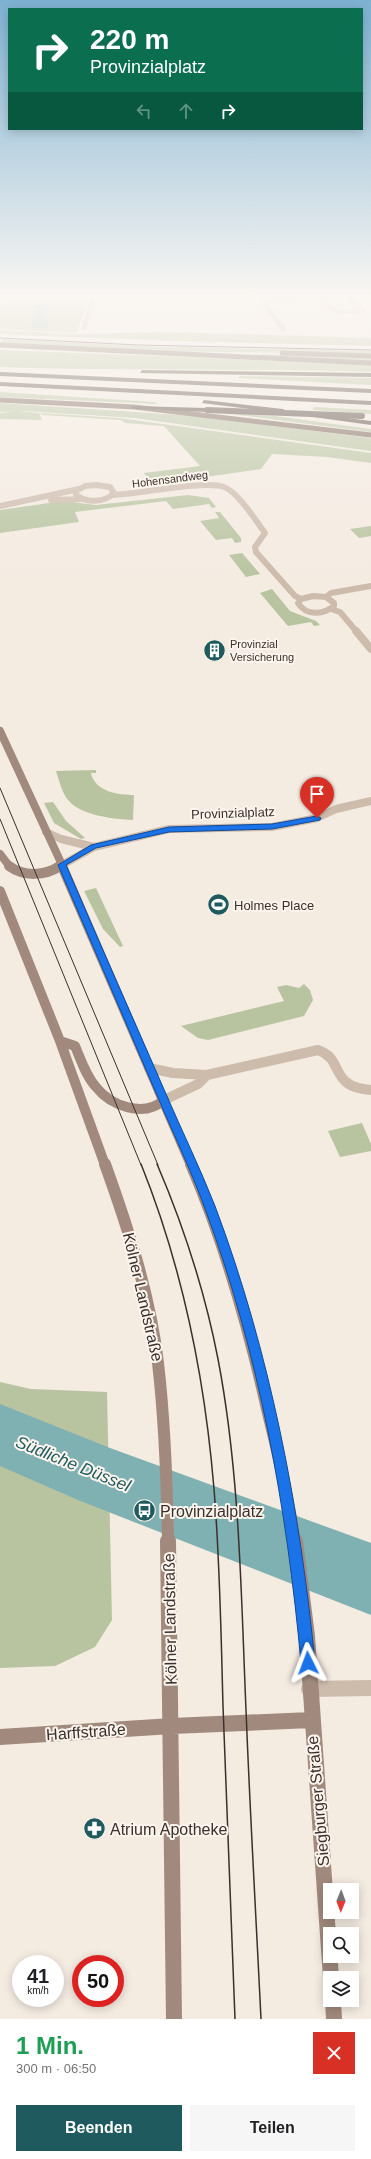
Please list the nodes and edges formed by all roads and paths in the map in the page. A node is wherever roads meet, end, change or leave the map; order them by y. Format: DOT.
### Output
graph roads {
  1 [pos="152,393"];
  2 [pos="171,393"];
  3 [pos="0,400"];
  4 [pos="371,403"];
  5 [pos="134,407"];
  6 [pos="371,416"];
  7 [pos="371,423"];
  8 [pos="371,435"];
  9 [pos="79,489"];
  10 [pos="113,495"];
  11 [pos="81,499"];
  12 [pos="27,500"];
  13 [pos="0,502"];
  14 [pos="11,503"];
  15 [pos="0,506"];
  16 [pos="371,586"];
  17 [pos="326,597"];
  18 [pos="301,599"];
  19 [pos="331,609"];
  20 [pos="371,649"];
  21 [pos="0,731"];
  22 [pos="3,745"];
  23 [pos="371,801"];
  24 [pos="46,832"];
  25 [pos="94,847"];
  26 [pos="0,854"];
  27 [pos="62,865"];
  28 [pos="0,892"];
  29 [pos="60,1040"];
  30 [pos="149,1068"];
  31 [pos="207,1075"];
  32 [pos="371,1090"];
  33 [pos="164,1100"];
  34 [pos="371,1688"];
  35 [pos="309,1690"];
  36 [pos="311,1720"];
  37 [pos="172,1726"];
  38 [pos="0,1738"];
  39 [pos="331,1971"];
  40 [pos="333,2007"];
  41 [pos="174,2019"];
  42 [pos="334,2019"];
  1 -- 7 [label="highway"];
  2 -- 4 [label="highway"];
  3 -- 5 [label="main road"];
  5 -- 6 [label="highway, bridge"];
  5 -- 8 [label="main road"];
  9 -- 10 [label="street, Hohensandweg"];
  9 -- 11 [label="street"];
  9 -- 12 [label="street, Hohensandweg"];
  10 -- 11 [label="street, Hohensandweg"];
  10 -- 18 [label="street, Hohensandweg"];
  11 -- 12 [label="street, Hohensandweg"];
  12 -- 14 [label="street, Hohensandweg"];
  13 -- 14 [label="street, Hohensandweg"];
  14 -- 15 [label="street, Hohensandweg"];
  16 -- 17 [label="street"];
  17 -- 18 [label="street"];
  17 -- 19 [label="street"];
  18 -- 19 [label="street, Hohensandweg"];
  19 -- 20 [label="street"];
  21 -- 22 [label="main road"];
  22 -- 24 [label="main road"];
  23 -- 25 [label="street, Provinzialplatz"];
  24 -- 25 [label="street, Provinzialplatz"];
  24 -- 27 [label="main road"];
  25 -- 27 [label="street, Provinzialplatz"];
  26 -- 27 [label="main road"];
  27 -- 30 [label="main road"];
  28 -- 29 [label="main road, Kölner Landstraße"];
  29 -- 33 [label="main road"];
  29 -- 37 [label="main road, Kölner Landstraße"];
  30 -- 31 [label="street"];
  30 -- 33 [label="main road"];
  31 -- 32 [label="street"];
  31 -- 33 [label="street"];
  33 -- 35 [label="main road"];
  34 -- 35 [label="street"];
  35 -- 36 [label="main road"];
  36 -- 37 [label="main road, Siegburger Straße"];
  36 -- 39 [label="main road, Siegburger Straße"];
  37 -- 38 [label="main road, Harffstraße"];
  37 -- 41 [label="main road"];
  40 -- 42 [label="main road"];
}
